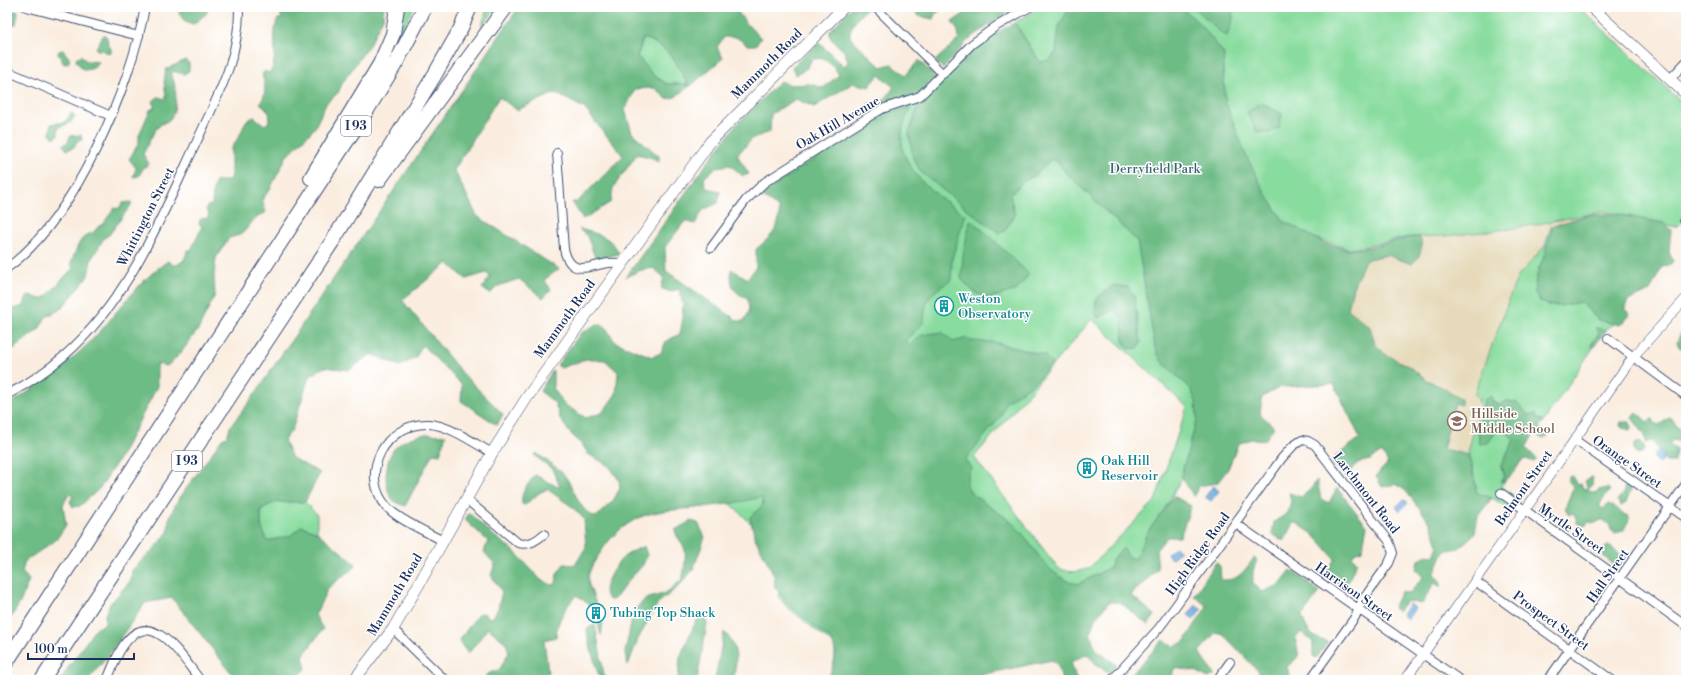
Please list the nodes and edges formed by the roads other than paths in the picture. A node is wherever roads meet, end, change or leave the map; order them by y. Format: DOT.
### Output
graph roads {
  1 [pos="26,7"];
  2 [pos="145,7"];
  3 [pos="239,7"];
  4 [pos="397,7"];
  5 [pos="425,7"];
  6 [pos="470,7"];
  7 [pos="506,7"];
  8 [pos="844,7"];
  9 [pos="875,7"];
  10 [pos="1030,7"];
  11 [pos="1591,7"];
  12 [pos="139,36"];
  13 [pos="1686,62"];
  14 [pos="7,71"];
  15 [pos="943,74"];
  16 [pos="1670,80"];
  17 [pos="1686,94"];
  18 [pos="110,116"];
  19 [pos="556,153"];
  20 [pos="281,241"];
  21 [pos="332,242"];
  22 [pos="711,248"];
  23 [pos="622,264"];
  24 [pos="7,268"];
  25 [pos="1686,298"];
  26 [pos="1608,338"];
  27 [pos="1633,357"];
  28 [pos="7,396"];
  29 [pos="1686,396"];
  30 [pos="1302,440"];
  31 [pos="1575,440"];
  32 [pos="492,453"];
  33 [pos="1686,484"];
  34 [pos="1500,493"];
  35 [pos="466,499"];
  36 [pos="1670,507"];
  37 [pos="1524,511"];
  38 [pos="1686,518"];
  39 [pos="1235,523"];
  40 [pos="544,534"];
  41 [pos="443,541"];
  42 [pos="1620,579"];
  43 [pos="1475,581"];
  44 [pos="1358,610"];
  45 [pos="1686,626"];
  46 [pos="392,629"];
  47 [pos="1570,650"];
  48 [pos="1423,654"];
  49 [pos="7,661"];
  50 [pos="1230,662"];
  51 [pos="42,680"];
  52 [pos="108,680"];
  53 [pos="200,680"];
  54 [pos="354,680"];
  55 [pos="445,680"];
  56 [pos="1112,680"];
  57 [pos="1217,680"];
  58 [pos="1310,680"];
  59 [pos="1405,680"];
  60 [pos="1460,680"];
  61 [pos="1548,680"];
  62 [pos="1612,680"];
  1 -- 12 [label="street"];
  2 -- 12 [label="street"];
  3 -- 28 [label="street, Whittington Street"];
  4 -- 20 [label="highway"];
  5 -- 20 [label="highway, I 93"];
  6 -- 21 [label="highway, I 93"];
  7 -- 21 [label="highway"];
  8 -- 23 [label="main road, Mammoth Road"];
  9 -- 15 [label="street"];
  10 -- 15 [label="street, Oak Hill Avenue"];
  11 -- 16 [label="main road"];
  12 -- 18 [label="street"];
  13 -- 16 [label="street"];
  14 -- 18 [label="street"];
  15 -- 22 [label="street, Oak Hill Avenue"];
  16 -- 17 [label="main road"];
  18 -- 24 [label="street"];
  19 -- 23 [label="street"];
  20 -- 49 [label="highway, I 93"];
  21 -- 51 [label="highway, I 93"];
  23 -- 32 [label="main road, Mammoth Road"];
  25 -- 27 [label="street, Belmont Street"];
  26 -- 27 [label="street"];
  27 -- 29 [label="street"];
  27 -- 31 [label="street, Belmont Street"];
  30 -- 39 [label="street, High Ridge Road"];
  30 -- 44 [label="street, Larchmont Road"];
  31 -- 36 [label="street, Orange Street"];
  31 -- 37 [label="street, Belmont Street"];
  32 -- 35 [label="main road, Mammoth Road"];
  32 -- 41 [label="street"];
  33 -- 36 [label="street, Hall Street"];
  34 -- 37 [label="street, Myrtle Street"];
  35 -- 40 [label="street"];
  35 -- 41 [label="main road, Mammoth Road"];
  36 -- 38 [label="street, Orange Street"];
  36 -- 42 [label="street, Hall Street"];
  37 -- 42 [label="street, Myrtle Street"];
  37 -- 43 [label="street, Belmont Street"];
  39 -- 44 [label="street, Harrison Street"];
  39 -- 56 [label="street, High Ridge Road"];
  41 -- 46 [label="main road, Mammoth Road"];
  42 -- 45 [label="street, Myrtle Street"];
  42 -- 47 [label="street, Hall Street"];
  43 -- 47 [label="street, Prospect Street"];
  43 -- 48 [label="street, Belmont Street"];
  44 -- 48 [label="street, Harrison Street"];
  44 -- 58 [label="street, Larchmont Road"];
  46 -- 54 [label="main road, Mammoth Road"];
  46 -- 55 [label="street"];
  47 -- 61 [label="street, Hall Street"];
  47 -- 62 [label="street, Prospect Street"];
  48 -- 59 [label="street, Belmont Street"];
  48 -- 60 [label="street, Harrison Street"];
  50 -- 57 [label="street"];
  52 -- 53 [label="street"];
}
